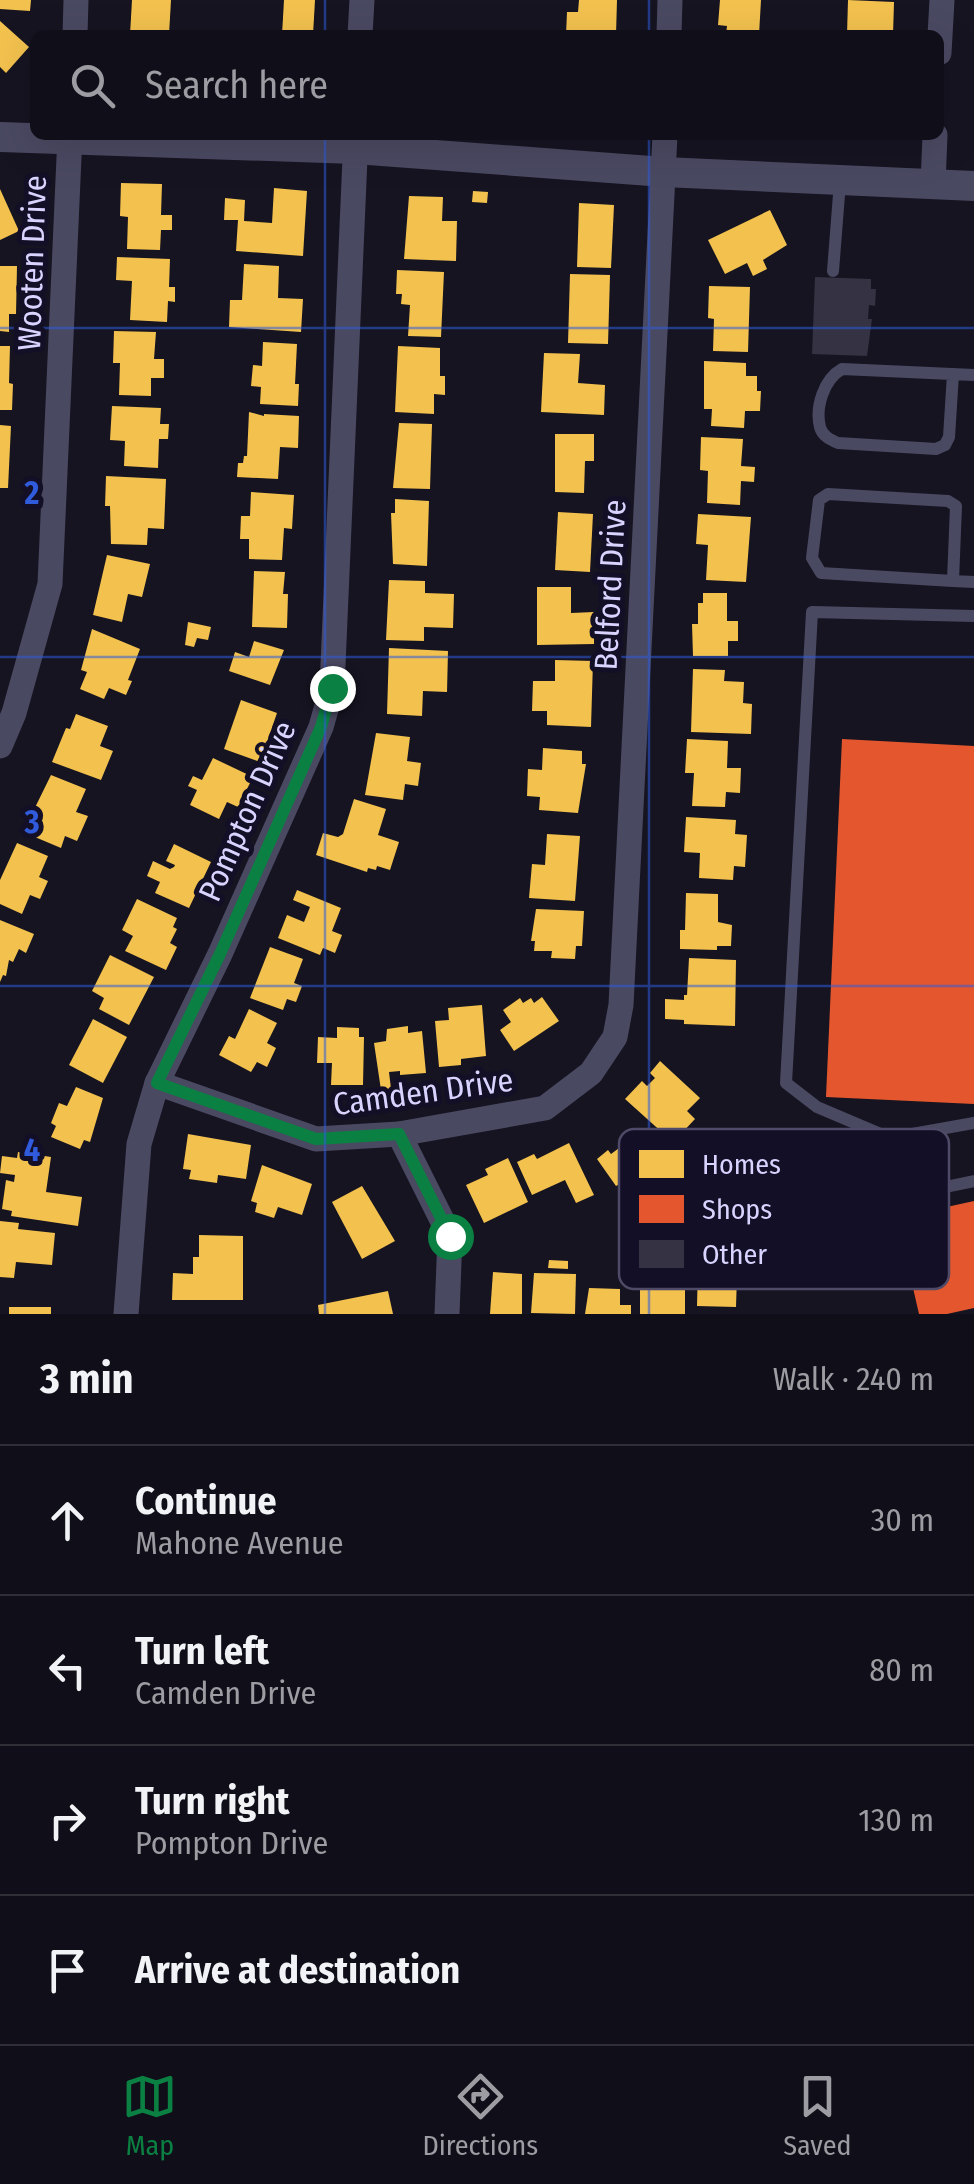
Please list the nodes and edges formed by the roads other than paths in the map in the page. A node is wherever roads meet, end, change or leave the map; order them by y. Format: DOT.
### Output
graph roads {
  1 [pos="76,0"];
  2 [pos="362,0"];
  3 [pos="670,0"];
  4 [pos="942,0"];
  5 [pos="75,30"];
  6 [pos="360,30"];
  7 [pos="669,30"];
  8 [pos="940,30"];
  9 [pos="0,136"];
  10 [pos="30,136"];
  11 [pos="70,140"];
  12 [pos="261,140"];
  13 [pos="666,140"];
  14 [pos="935,140"];
  15 [pos="356,142"];
  16 [pos="664,172"];
  17 [pos="840,180"];
  18 [pos="933,184"];
  19 [pos="974,186"];
  20 [pos="833,271"];
  21 [pos="952,374"];
  22 [pos="974,374"];
  23 [pos="953,581"];
  24 [pos="974,582"];
  25 [pos="974,616"];
  26 [pos="0,746"];
  27 [pos="615,1037"];
  28 [pos="157,1083"];
  29 [pos="974,1122"];
  30 [pos="869,1129"];
  31 [pos="937,1129"];
  32 [pos="399,1134"];
  33 [pos="974,1181"];
  34 [pos="949,1186"];
  35 [pos="126,1314"];
  36 [pos="447,1314"];
  1 -- 5 [label="street"];
  2 -- 6 [label="street"];
  3 -- 7 [label="street"];
  4 -- 8 [label="street"];
  9 -- 10 [label="street"];
  11 -- 26 [label="street, Wooten Drive"];
  12 -- 15 [label="street"];
  13 -- 16 [label="street, Belford Drive"];
  14 -- 18 [label="street"];
  15 -- 16 [label="street"];
  15 -- 28 [label="street, Pompton Drive"];
  16 -- 17 [label="street"];
  16 -- 27 [label="street, Belford Drive"];
  17 -- 18 [label="street"];
  17 -- 20 [label="lane"];
  18 -- 19 [label="street"];
  21 -- 21 [label="lane"];
  21 -- 22 [label="lane"];
  23 -- 23 [label="lane"];
  23 -- 24 [label="lane"];
  25 -- 30 [label="lane"];
  27 -- 32 [label="street, Camden Drive"];
  28 -- 32 [label="street, Camden Drive"];
  28 -- 35 [label="street, Pompton Drive"];
  29 -- 31 [label="lane"];
  32 -- 36 [label="street"];
  33 -- 34 [label="lane"];
}
